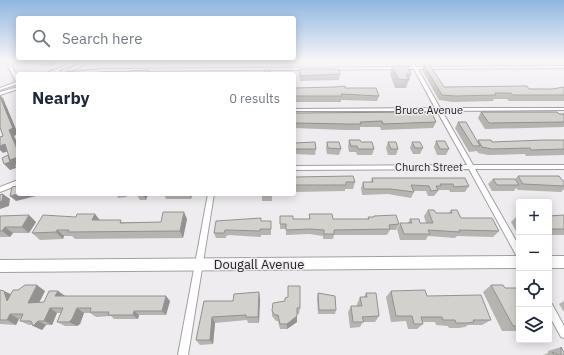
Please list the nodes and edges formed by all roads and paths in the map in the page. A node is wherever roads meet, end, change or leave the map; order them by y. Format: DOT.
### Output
graph roads {
  1 [pos="420,78"];
  2 [pos="16,84"];
  3 [pos="0,89"];
  4 [pos="16,89"];
  5 [pos="0,94"];
  6 [pos="564,109"];
  7 [pos="296,110"];
  8 [pos="438,110"];
  9 [pos="471,167"];
  10 [pos="564,167"];
  11 [pos="296,168"];
  12 [pos="16,183"];
  13 [pos="0,190"];
  14 [pos="212,196"];
  15 [pos="516,248"];
  16 [pos="516,262"];
  17 [pos="552,262"];
  18 [pos="564,262"];
  19 [pos="199,264"];
  20 [pos="0,266"];
  21 [pos="552,312"];
  22 [pos="564,334"];
  23 [pos="183,355"];
  1 -- 8 [label="street"];
  2 -- 3 [label="street"];
  4 -- 5 [label="street"];
  6 -- 8 [label="street, Bruce Avenue"];
  7 -- 8 [label="street, Bruce Avenue"];
  8 -- 9 [label="street"];
  9 -- 10 [label="street, Church Street"];
  9 -- 11 [label="street, Church Street"];
  9 -- 15 [label="street"];
  12 -- 13 [label="street"];
  14 -- 19 [label="street"];
  16 -- 19 [label="main road, Dougall Avenue"];
  17 -- 18 [label="main road"];
  19 -- 20 [label="main road, Dougall Avenue"];
  19 -- 23 [label="street"];
  21 -- 22 [label="street"];
}
